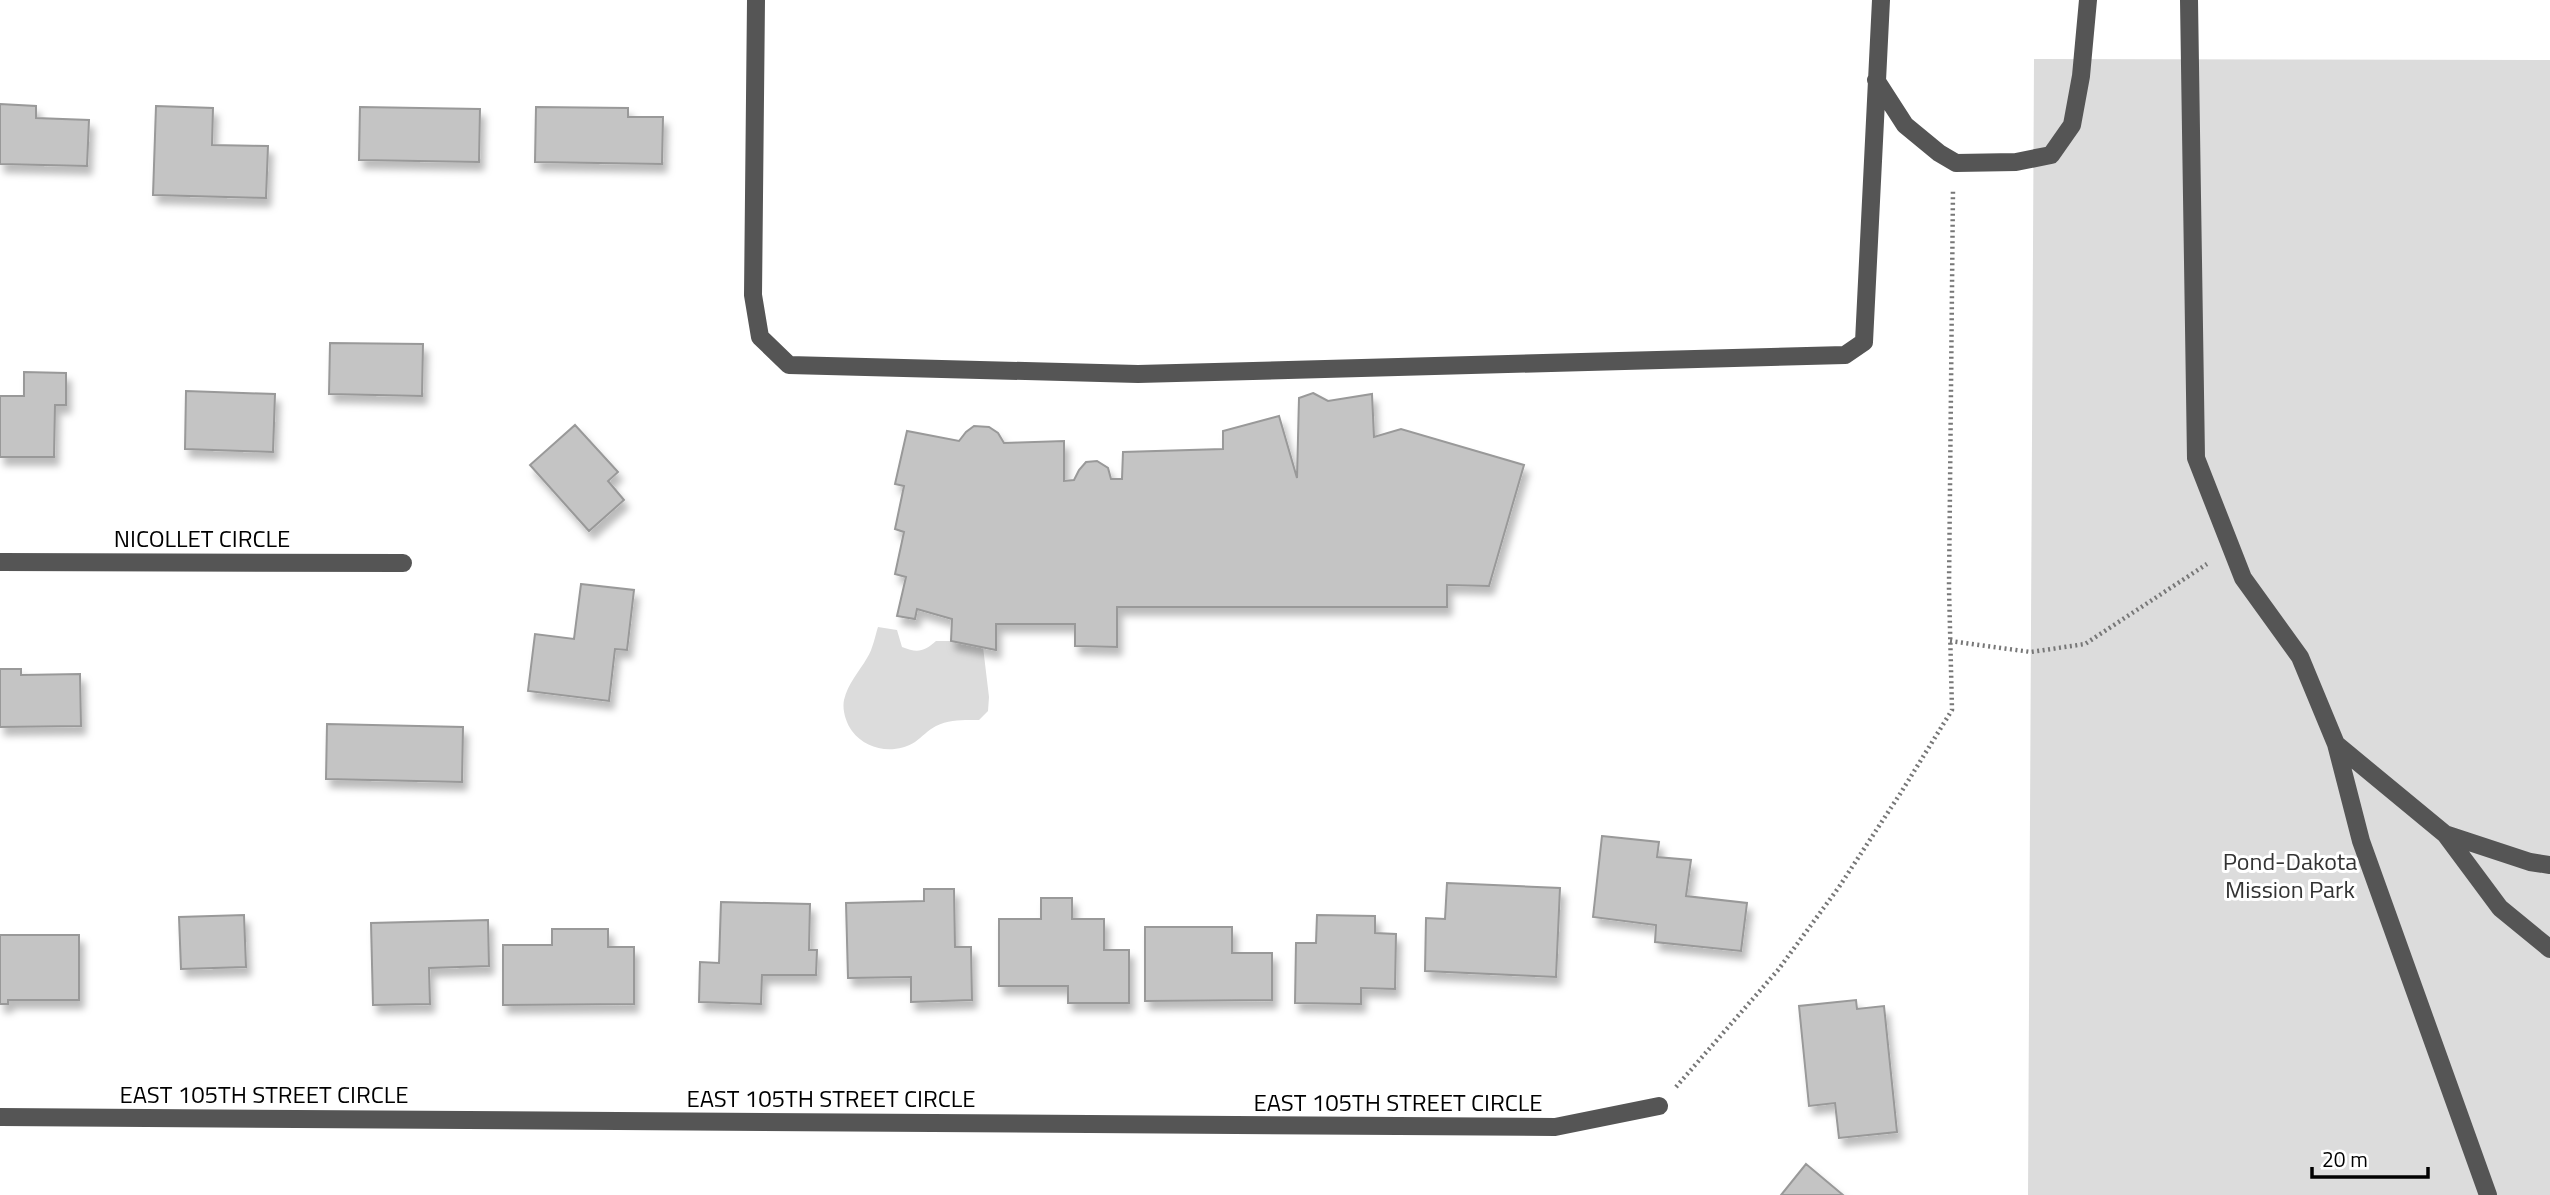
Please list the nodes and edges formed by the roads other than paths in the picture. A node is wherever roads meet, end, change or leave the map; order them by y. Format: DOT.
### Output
graph roads {
  1 [pos="756,0"];
  2 [pos="1881,0"];
  3 [pos="2088,0"];
  4 [pos="2189,0"];
  5 [pos="1876,80"];
  6 [pos="0,562"];
  7 [pos="403,564"];
  8 [pos="2336,744"];
  9 [pos="2445,834"];
  10 [pos="2550,865"];
  11 [pos="2550,950"];
  12 [pos="1659,1106"];
  13 [pos="0,1117"];
  14 [pos="2488,1195"];
  1 -- 5 [label="street"];
  2 -- 5 [label="street"];
  3 -- 5 [label="street"];
  4 -- 8 [label="street"];
  6 -- 7 [label="street, NICOLLET CIRCLE"];
  8 -- 9 [label="street"];
  8 -- 14 [label="street"];
  9 -- 10 [label="street"];
  9 -- 11 [label="street"];
  12 -- 13 [label="street, EAST 105TH STREET CIRCLE"];
}
